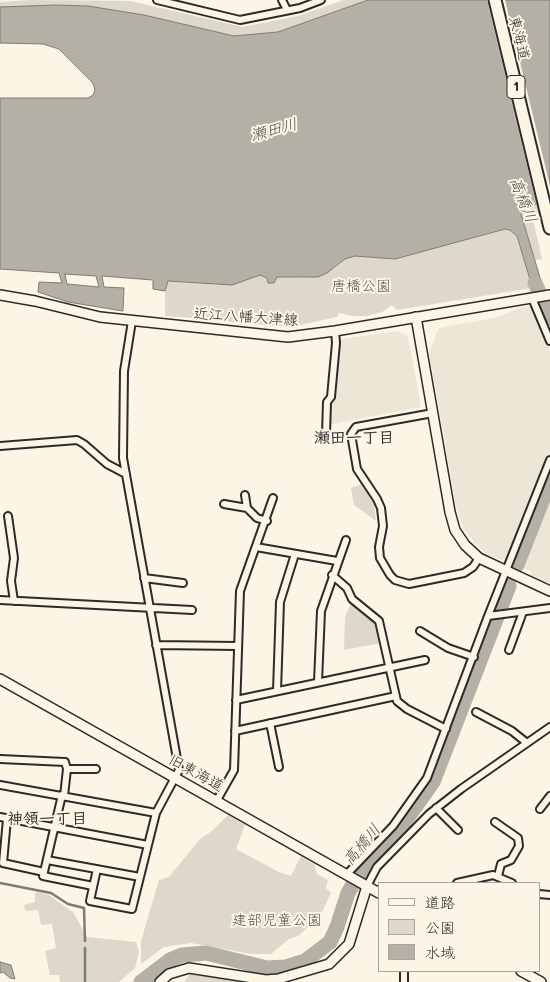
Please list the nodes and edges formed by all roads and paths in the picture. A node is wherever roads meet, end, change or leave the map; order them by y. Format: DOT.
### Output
graph roads {
  1 [pos="157,0"];
  2 [pos="282,0"];
  3 [pos="321,0"];
  4 [pos="495,0"];
  5 [pos="287,10"];
  6 [pos="550,228"];
  7 [pos="0,295"];
  8 [pos="548,295"];
  9 [pos="533,298"];
  10 [pos="416,317"];
  11 [pos="132,321"];
  12 [pos="335,331"];
  13 [pos="550,341"];
  14 [pos="433,413"];
  15 [pos="326,434"];
  16 [pos="0,446"];
  17 [pos="550,460"];
  18 [pos="126,474"];
  19 [pos="245,495"];
  20 [pos="273,498"];
  21 [pos="224,504"];
  22 [pos="247,508"];
  23 [pos="8,516"];
  24 [pos="267,521"];
  25 [pos="346,540"];
  26 [pos="256,547"];
  27 [pos="295,554"];
  28 [pos="479,558"];
  29 [pos="337,561"];
  30 [pos="507,571"];
  31 [pos="332,575"];
  32 [pos="144,578"];
  33 [pos="183,583"];
  34 [pos="550,591"];
  35 [pos="0,600"];
  36 [pos="14,601"];
  37 [pos="148,606"];
  38 [pos="550,608"];
  39 [pos="192,610"];
  40 [pos="523,612"];
  41 [pos="490,615"];
  42 [pos="420,631"];
  43 [pos="156,645"];
  44 [pos="237,646"];
  45 [pos="509,650"];
  46 [pos="474,657"];
  47 [pos="425,660"];
  48 [pos="390,667"];
  49 [pos="0,678"];
  50 [pos="318,682"];
  51 [pos="277,691"];
  52 [pos="396,696"];
  53 [pos="236,700"];
  54 [pos="476,712"];
  55 [pos="270,723"];
  56 [pos="550,727"];
  57 [pos="446,730"];
  58 [pos="235,731"];
  59 [pos="527,743"];
  60 [pos="0,759"];
  61 [pos="279,767"];
  62 [pos="67,769"];
  63 [pos="96,769"];
  64 [pos="175,776"];
  65 [pos="0,784"];
  66 [pos="63,795"];
  67 [pos="550,796"];
  68 [pos="217,800"];
  69 [pos="545,806"];
  70 [pos="436,808"];
  71 [pos="156,813"];
  72 [pos="4,818"];
  73 [pos="495,822"];
  74 [pos="54,828"];
  75 [pos="458,830"];
  76 [pos="148,845"];
  77 [pos="47,860"];
  78 [pos="97,869"];
  79 [pos="44,872"];
  80 [pos="349,875"];
  81 [pos="498,876"];
  82 [pos="140,878"];
  83 [pos="464,882"];
  84 [pos="510,882"];
  85 [pos="365,885"];
  86 [pos="93,886"];
  87 [pos="378,892"];
  88 [pos="523,972"];
  89 [pos="160,982"];
  90 [pos="541,982"];
  1 -- 5 [label="street"];
  2 -- 5 [label="street"];
  3 -- 5 [label="street"];
  4 -- 6 [label="highway, 東海道 / 1"];
  7 -- 11 [label="street, 近江八幡大津線"];
  8 -- 9 [label="street, 近江八幡大津線"];
  9 -- 10 [label="street, 近江八幡大津線"];
  9 -- 13 [label="street"];
  10 -- 12 [label="street, 近江八幡大津線"];
  10 -- 14 [label="street"];
  11 -- 12 [label="street, 近江八幡大津線"];
  11 -- 18 [label="street"];
  12 -- 15 [label="street"];
  14 -- 28 [label="street"];
  14 -- 28 [label="street"];
  16 -- 18 [label="street"];
  17 -- 30 [label="street"];
  18 -- 32 [label="street"];
  19 -- 22 [label="street"];
  20 -- 24 [label="street"];
  21 -- 22 [label="street"];
  22 -- 24 [label="street"];
  23 -- 36 [label="street"];
  24 -- 26 [label="street"];
  25 -- 29 [label="street"];
  26 -- 27 [label="street"];
  26 -- 44 [label="street"];
  27 -- 29 [label="street"];
  27 -- 51 [label="street"];
  28 -- 30 [label="street"];
  29 -- 31 [label="street"];
  30 -- 34 [label="street"];
  30 -- 41 [label="street"];
  31 -- 48 [label="street"];
  31 -- 50 [label="street"];
  32 -- 33 [label="street"];
  32 -- 37 [label="street"];
  35 -- 36 [label="street"];
  36 -- 37 [label="street"];
  37 -- 39 [label="street"];
  37 -- 43 [label="street"];
  38 -- 40 [label="street"];
  40 -- 41 [label="street"];
  40 -- 45 [label="street"];
  41 -- 46 [label="street"];
  42 -- 46 [label="street"];
  43 -- 44 [label="street"];
  43 -- 64 [label="street"];
  44 -- 53 [label="street"];
  46 -- 57 [label="street"];
  47 -- 48 [label="street"];
  48 -- 50 [label="street"];
  48 -- 52 [label="street"];
  49 -- 64 [label="street, 旧東海道"];
  50 -- 51 [label="street"];
  51 -- 53 [label="street"];
  52 -- 55 [label="street"];
  52 -- 57 [label="street"];
  53 -- 58 [label="street"];
  54 -- 59 [label="street"];
  55 -- 58 [label="street"];
  55 -- 61 [label="street"];
  56 -- 59 [label="street"];
  57 -- 80 [label="street"];
  58 -- 68 [label="street"];
  59 -- 70 [label="street"];
  60 -- 62 [label="street"];
  62 -- 63 [label="street"];
  62 -- 66 [label="street"];
  64 -- 68 [label="street, 旧東海道"];
  64 -- 71 [label="street"];
  65 -- 66 [label="street"];
  66 -- 71 [label="street"];
  66 -- 74 [label="street"];
  67 -- 69 [label="street"];
  68 -- 80 [label="street, 旧東海道"];
  70 -- 75 [label="street"];
  70 -- 85 [label="street"];
  71 -- 76 [label="street"];
  72 -- 74 [label="street"];
  72 -- 79 [label="street"];
  73 -- 81 [label="street"];
  74 -- 76 [label="street"];
  74 -- 77 [label="street"];
  76 -- 82 [label="street"];
  77 -- 78 [label="street"];
  77 -- 79 [label="street"];
  78 -- 82 [label="street"];
  78 -- 86 [label="street"];
  79 -- 86 [label="street"];
  80 -- 85 [label="street, 旧東海道"];
  81 -- 83 [label="street"];
  81 -- 84 [label="street"];
  82 -- 86 [label="street"];
  85 -- 87 [label="street, 旧東海道"];
  85 -- 89 [label="street"];
  88 -- 90 [label="street"];
}
